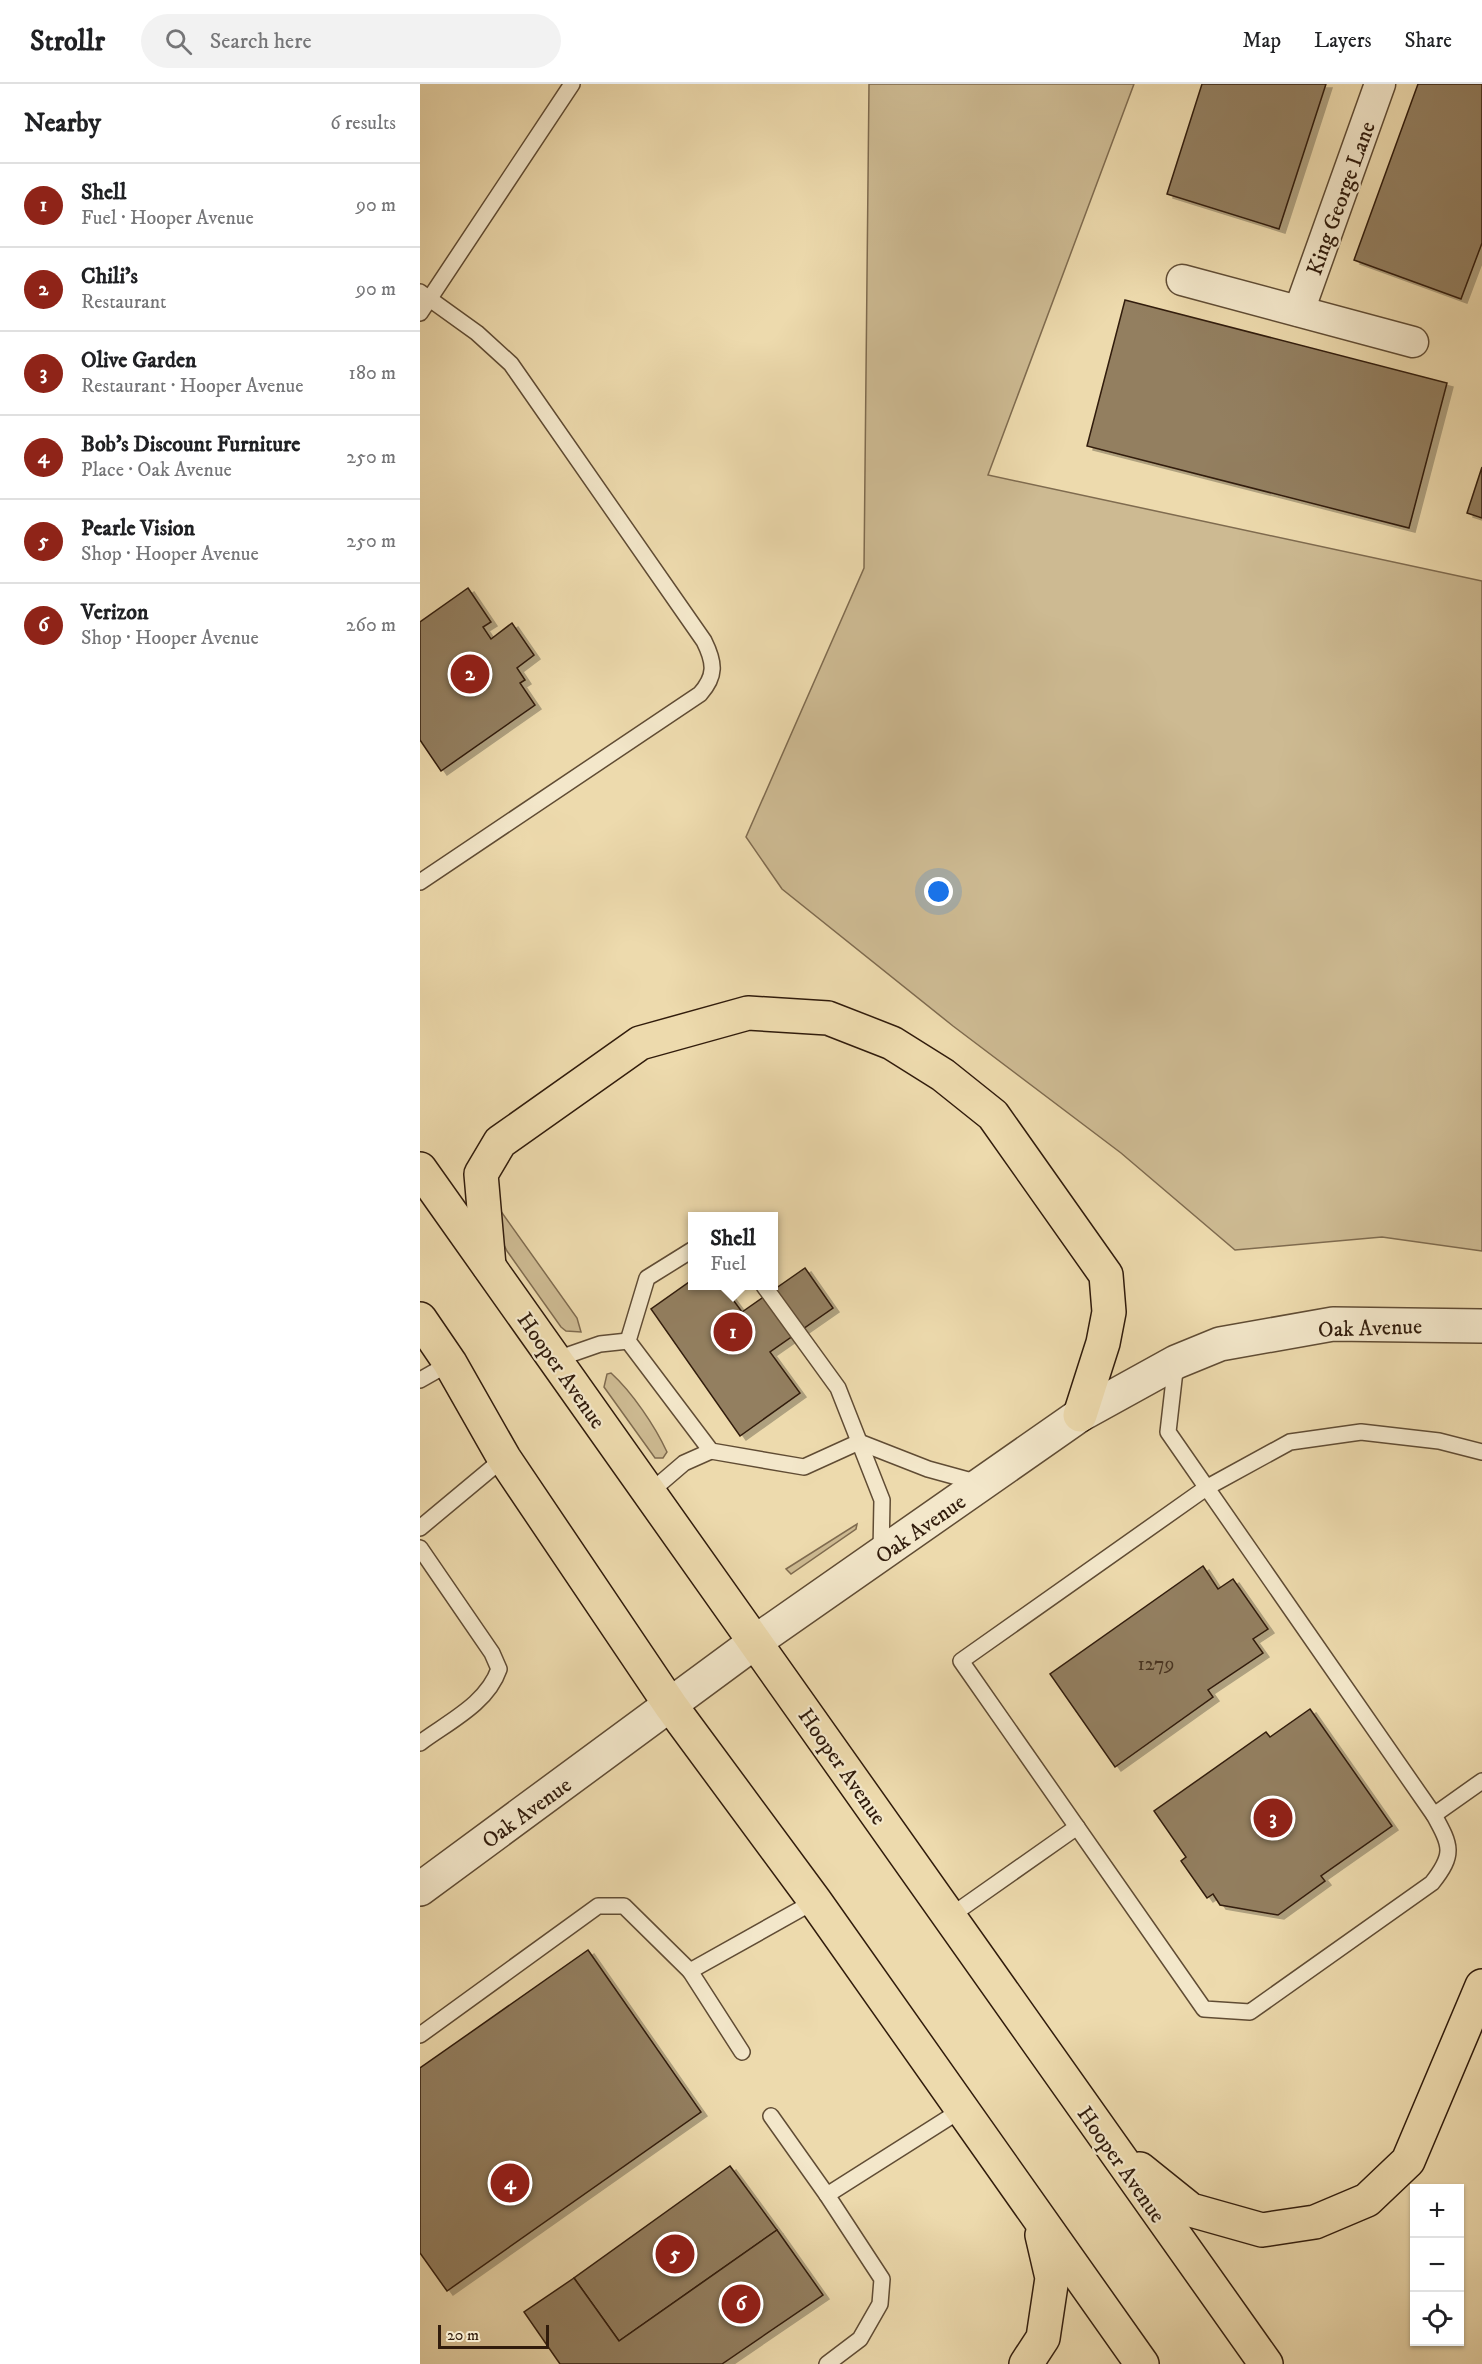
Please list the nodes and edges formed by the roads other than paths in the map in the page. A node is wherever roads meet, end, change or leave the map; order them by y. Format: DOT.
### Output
graph roads {
  1 [pos="572,84"];
  2 [pos="1380,84"];
  3 [pos="1182,280"];
  4 [pos="425,295"];
  5 [pos="1299,311"];
  6 [pos="420,313"];
  7 [pos="1413,342"];
  8 [pos="421,881"];
  9 [pos="420,1169"];
  10 [pos="688,1253"];
  11 [pos="489,1268"];
  12 [pos="767,1290"];
  13 [pos="420,1319"];
  14 [pos="1482,1326"];
  15 [pos="628,1341"];
  16 [pos="554,1360"];
  17 [pos="1176,1362"];
  18 [pos="450,1363"];
  19 [pos="420,1380"];
  20 [pos="1080,1415"];
  21 [pos="859,1442"];
  22 [pos="711,1450"];
  23 [pos="1482,1452"];
  24 [pos="504,1458"];
  25 [pos="982,1484"];
  26 [pos="1206,1488"];
  27 [pos="649,1493"];
  28 [pos="420,1528"];
  29 [pos="420,1548"];
  30 [pos="880,1556"];
  31 [pos="755,1642"];
  32 [pos="671,1706"];
  33 [pos="420,1743"];
  34 [pos="1482,1781"];
  35 [pos="1434,1815"];
  36 [pos="1077,1827"];
  37 [pos="420,1889"];
  38 [pos="814,1901"];
  39 [pos="949,1917"];
  40 [pos="690,1971"];
  41 [pos="1482,1986"];
  42 [pos="420,2035"];
  43 [pos="742,2052"];
  44 [pos="961,2110"];
  45 [pos="771,2116"];
  46 [pos="1106,2142"];
  47 [pos="827,2195"];
  48 [pos="1038,2219"];
  49 [pos="827,2364"];
  50 [pos="1026,2364"];
  51 [pos="1142,2364"];
  52 [pos="1266,2364"];
  1 -- 4 [label="lane"];
  2 -- 5 [label="street, King George Lane"];
  3 -- 5 [label="street"];
  4 -- 6 [label="lane"];
  4 -- 8 [label="lane"];
  5 -- 7 [label="street"];
  9 -- 11 [label="main road, Hooper Avenue"];
  10 -- 15 [label="lane"];
  11 -- 16 [label="main road, Hooper Avenue"];
  11 -- 20 [label="main road"];
  12 -- 21 [label="lane"];
  13 -- 18 [label="main road"];
  14 -- 17 [label="street, Oak Avenue"];
  15 -- 16 [label="lane"];
  15 -- 22 [label="lane"];
  16 -- 27 [label="main road, Hooper Avenue"];
  17 -- 20 [label="street, Oak Avenue"];
  17 -- 26 [label="lane"];
  18 -- 19 [label="lane"];
  18 -- 24 [label="main road"];
  20 -- 25 [label="street, Oak Avenue"];
  21 -- 22 [label="lane"];
  21 -- 25 [label="lane"];
  21 -- 30 [label="lane"];
  22 -- 27 [label="lane"];
  23 -- 26 [label="lane"];
  24 -- 28 [label="lane"];
  24 -- 32 [label="main road"];
  25 -- 30 [label="street, Oak Avenue"];
  26 -- 35 [label="lane"];
  26 -- 36 [label="lane"];
  27 -- 31 [label="main road, Hooper Avenue"];
  29 -- 33 [label="lane"];
  30 -- 31 [label="street, Oak Avenue"];
  31 -- 32 [label="street, Oak Avenue"];
  31 -- 39 [label="main road, Hooper Avenue"];
  32 -- 37 [label="street, Oak Avenue"];
  32 -- 38 [label="main road"];
  34 -- 35 [label="lane"];
  35 -- 36 [label="lane"];
  36 -- 39 [label="lane"];
  38 -- 40 [label="lane"];
  38 -- 44 [label="main road"];
  39 -- 46 [label="main road, Hooper Avenue"];
  40 -- 42 [label="lane"];
  40 -- 43 [label="lane"];
  41 -- 46 [label="main road"];
  44 -- 47 [label="lane"];
  44 -- 48 [label="main road"];
  45 -- 47 [label="lane"];
  46 -- 52 [label="main road, Hooper Avenue"];
  47 -- 49 [label="lane"];
  48 -- 50 [label="main road"];
  48 -- 51 [label="main road"];
}
